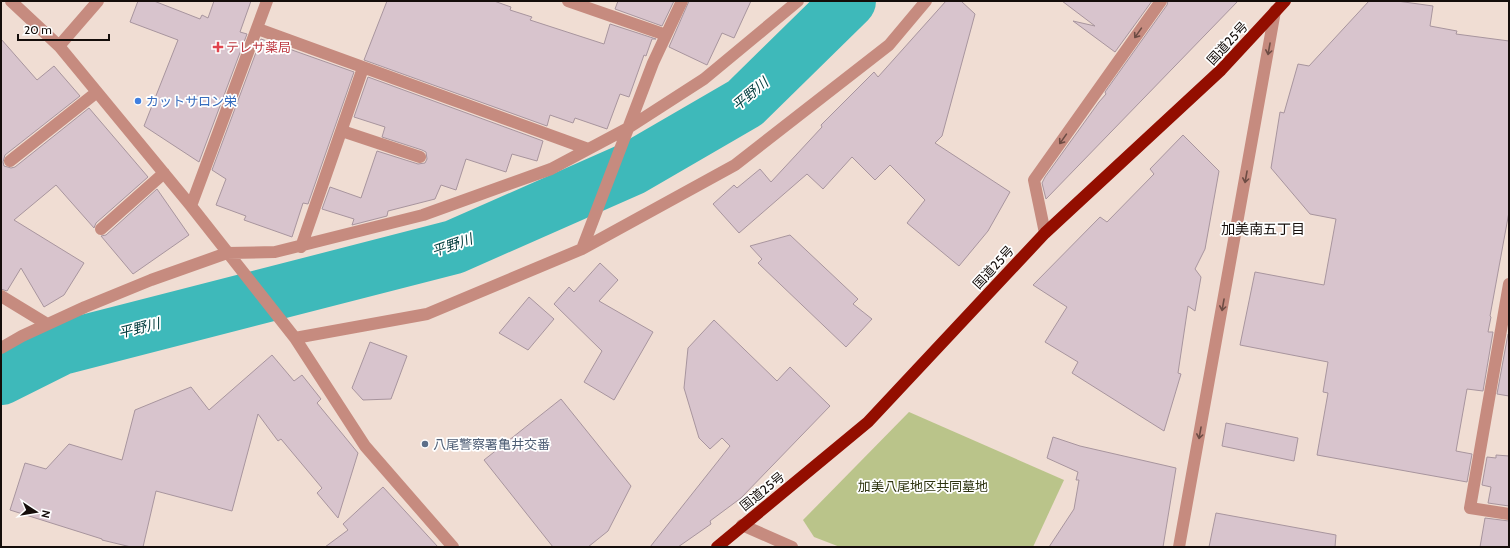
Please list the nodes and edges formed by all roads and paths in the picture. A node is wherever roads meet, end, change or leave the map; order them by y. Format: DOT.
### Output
graph roads {
  1 [pos="12,1"];
  2 [pos="98,1"];
  3 [pos="267,1"];
  4 [pos="568,1"];
  5 [pos="682,1"];
  6 [pos="798,1"];
  7 [pos="926,1"];
  8 [pos="1161,1"];
  9 [pos="1285,1"];
  10 [pos="1276,11"];
  11 [pos="258,29"];
  12 [pos="666,35"];
  13 [pos="59,46"];
  14 [pos="363,68"];
  15 [pos="97,92"];
  16 [pos="628,128"];
  17 [pos="342,131"];
  18 [pos="588,150"];
  19 [pos="420,157"];
  20 [pos="10,161"];
  21 [pos="164,174"];
  22 [pos="191,206"];
  23 [pos="101,229"];
  24 [pos="1045,233"];
  25 [pos="301,247"];
  26 [pos="582,249"];
  27 [pos="227,253"];
  28 [pos="1509,284"];
  29 [pos="1,296"];
  30 [pos="47,324"];
  31 [pos="295,338"];
  32 [pos="1,348"];
  33 [pos="1509,514"];
  34 [pos="742,525"];
  35 [pos="453,547"];
  36 [pos="717,547"];
  37 [pos="792,547"];
  38 [pos="1179,547"];
  1 -- 13 [label="street"];
  2 -- 13 [label="street"];
  3 -- 11 [label="street"];
  4 -- 12 [label="street"];
  5 -- 12 [label="street"];
  6 -- 16 [label="street"];
  7 -- 26 [label="street"];
  8 -- 24 [label="street, one-way"];
  9 -- 10 [label="highway, 国道25号"];
  10 -- 24 [label="highway, 国道25号"];
  10 -- 38 [label="street, one-way"];
  11 -- 14 [label="street"];
  11 -- 22 [label="street"];
  12 -- 16 [label="street"];
  13 -- 15 [label="street"];
  14 -- 17 [label="street"];
  14 -- 18 [label="street"];
  15 -- 20 [label="street"];
  15 -- 21 [label="street"];
  16 -- 18 [label="street"];
  16 -- 26 [label="street"];
  17 -- 19 [label="street"];
  17 -- 25 [label="street"];
  18 -- 25 [label="street"];
  21 -- 22 [label="street"];
  21 -- 23 [label="street"];
  22 -- 27 [label="street"];
  24 -- 34 [label="highway, 国道25号"];
  25 -- 27 [label="street"];
  26 -- 31 [label="street"];
  27 -- 30 [label="street"];
  27 -- 31 [label="street"];
  28 -- 33 [label="street"];
  29 -- 30 [label="street"];
  30 -- 32 [label="street"];
  31 -- 35 [label="street"];
  34 -- 36 [label="highway, 国道25号"];
  34 -- 37 [label="street"];
}
